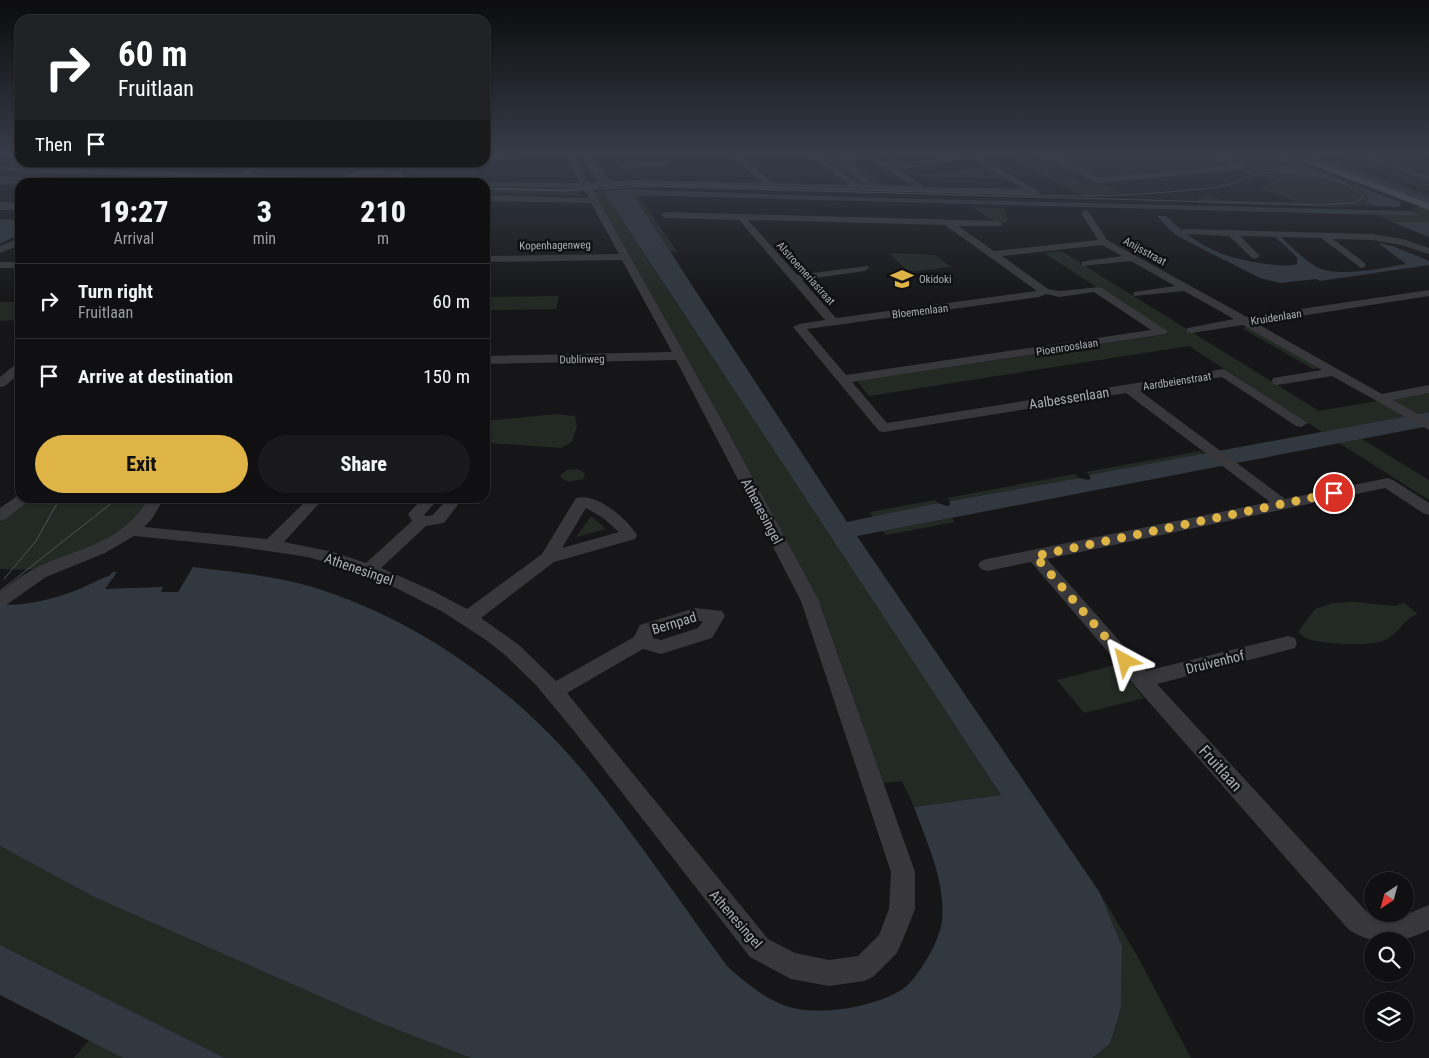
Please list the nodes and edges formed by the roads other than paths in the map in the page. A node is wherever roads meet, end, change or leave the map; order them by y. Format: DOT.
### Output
graph roads {
  1 [pos="596,202"];
  2 [pos="1417,202"];
  3 [pos="1429,207"];
  4 [pos="1084,213"];
  5 [pos="665,214"];
  6 [pos="741,217"];
  7 [pos="948,223"];
  8 [pos="998,224"];
  9 [pos="1185,232"];
  10 [pos="1232,234"];
  11 [pos="1324,236"];
  12 [pos="1104,242"];
  13 [pos="15,243"];
  14 [pos="0,250"];
  15 [pos="1429,251"];
  16 [pos="993,254"];
  17 [pos="1255,256"];
  18 [pos="625,257"];
  19 [pos="1132,258"];
  20 [pos="490,259"];
  21 [pos="1086,264"];
  22 [pos="0,265"];
  23 [pos="15,265"];
  24 [pos="1361,265"];
  25 [pos="864,268"];
  26 [pos="795,278"];
  27 [pos="1185,288"];
  28 [pos="1045,291"];
  29 [pos="1138,294"];
  30 [pos="1429,294"];
  31 [pos="1412,296"];
  32 [pos="1429,303"];
  33 [pos="1245,321"];
  34 [pos="834,322"];
  35 [pos="1192,330"];
  36 [pos="679,356"];
  37 [pos="490,360"];
  38 [pos="15,367"];
  39 [pos="0,368"];
  40 [pos="15,371"];
  41 [pos="1332,372"];
  42 [pos="844,379"];
  43 [pos="1278,381"];
  44 [pos="0,383"];
  45 [pos="1128,388"];
  46 [pos="1429,389"];
  47 [pos="1379,398"];
  48 [pos="1301,423"];
  49 [pos="1429,426"];
  50 [pos="17,503"];
  51 [pos="153,503"];
  52 [pos="312,503"];
  53 [pos="426,503"];
  54 [pos="452,503"];
  55 [pos="1281,503"];
  56 [pos="1429,510"];
  57 [pos="0,516"];
  58 [pos="422,522"];
  59 [pos="132,531"];
  60 [pos="270,546"];
  61 [pos="1035,556"];
  62 [pos="548,558"];
  63 [pos="987,566"];
  64 [pos="369,570"];
  65 [pos="0,601"];
  66 [pos="468,618"];
  67 [pos="641,642"];
  68 [pos="1288,643"];
  69 [pos="1142,680"];
  70 [pos="555,691"];
  71 [pos="1429,917"];
  1 -- 18 [label="street, Athenesingel"];
  2 -- 3 [label="main road"];
  4 -- 12 [label="street"];
  5 -- 6 [label="street"];
  6 -- 7 [label="street"];
  6 -- 26 [label="street, Alstroemeriastraat"];
  7 -- 8 [label="street"];
  7 -- 16 [label="street"];
  9 -- 10 [label="street"];
  10 -- 11 [label="street"];
  10 -- 17 [label="street"];
  11 -- 15 [label="street"];
  11 -- 24 [label="street"];
  12 -- 16 [label="street, Anijsstraat"];
  12 -- 19 [label="street, Anijsstraat"];
  13 -- 14 [label="street"];
  16 -- 28 [label="street"];
  18 -- 20 [label="street, Kopenhagenweg"];
  18 -- 36 [label="street, Athenesingel"];
  19 -- 21 [label="street"];
  19 -- 27 [label="street, Anijsstraat"];
  22 -- 23 [label="street"];
  25 -- 26 [label="street"];
  26 -- 34 [label="street, Alstroemeriastraat"];
  27 -- 29 [label="street"];
  27 -- 33 [label="street, Anijsstraat"];
  28 -- 34 [label="street, Bloemenlaan"];
  28 -- 42 [label="street, Pioenrooslaan"];
  30 -- 31 [label="street, Kruidenlaan"];
  31 -- 32 [label="street"];
  31 -- 33 [label="street, Kruidenlaan"];
  33 -- 35 [label="street"];
  33 -- 41 [label="street, Kruidenlaan"];
  34 -- 42 [label="street, Bloemenlaan"];
  36 -- 37 [label="street, Dublinweg"];
  36 -- 70 [label="street, Athenesingel"];
  38 -- 39 [label="street"];
  40 -- 44 [label="street"];
  41 -- 43 [label="street"];
  41 -- 47 [label="street, Kruidenlaan"];
  42 -- 45 [label="street, Aalbessenlaan"];
  45 -- 48 [label="street, Aardbeienstraat"];
  45 -- 55 [label="street, Aalbessenlaan"];
  46 -- 47 [label="street"];
  47 -- 49 [label="street, Kruidenlaan"];
  50 -- 57 [label="street"];
  51 -- 59 [label="street"];
  52 -- 60 [label="street"];
  53 -- 58 [label="street"];
  54 -- 58 [label="street"];
  55 -- 56 [label="street"];
  55 -- 61 [label="street"];
  58 -- 64 [label="street"];
  59 -- 60 [label="street, Athenesingel"];
  59 -- 65 [label="street"];
  60 -- 64 [label="street, Athenesingel"];
  61 -- 63 [label="street"];
  61 -- 69 [label="street, Fruitlaan"];
  62 -- 62 [label="street"];
  62 -- 66 [label="street"];
  64 -- 66 [label="street, Athenesingel"];
  66 -- 70 [label="street, Athenesingel"];
  67 -- 70 [label="street, Bernpad"];
  68 -- 69 [label="street, Druivenhof"];
  69 -- 71 [label="street, Fruitlaan"];
}
